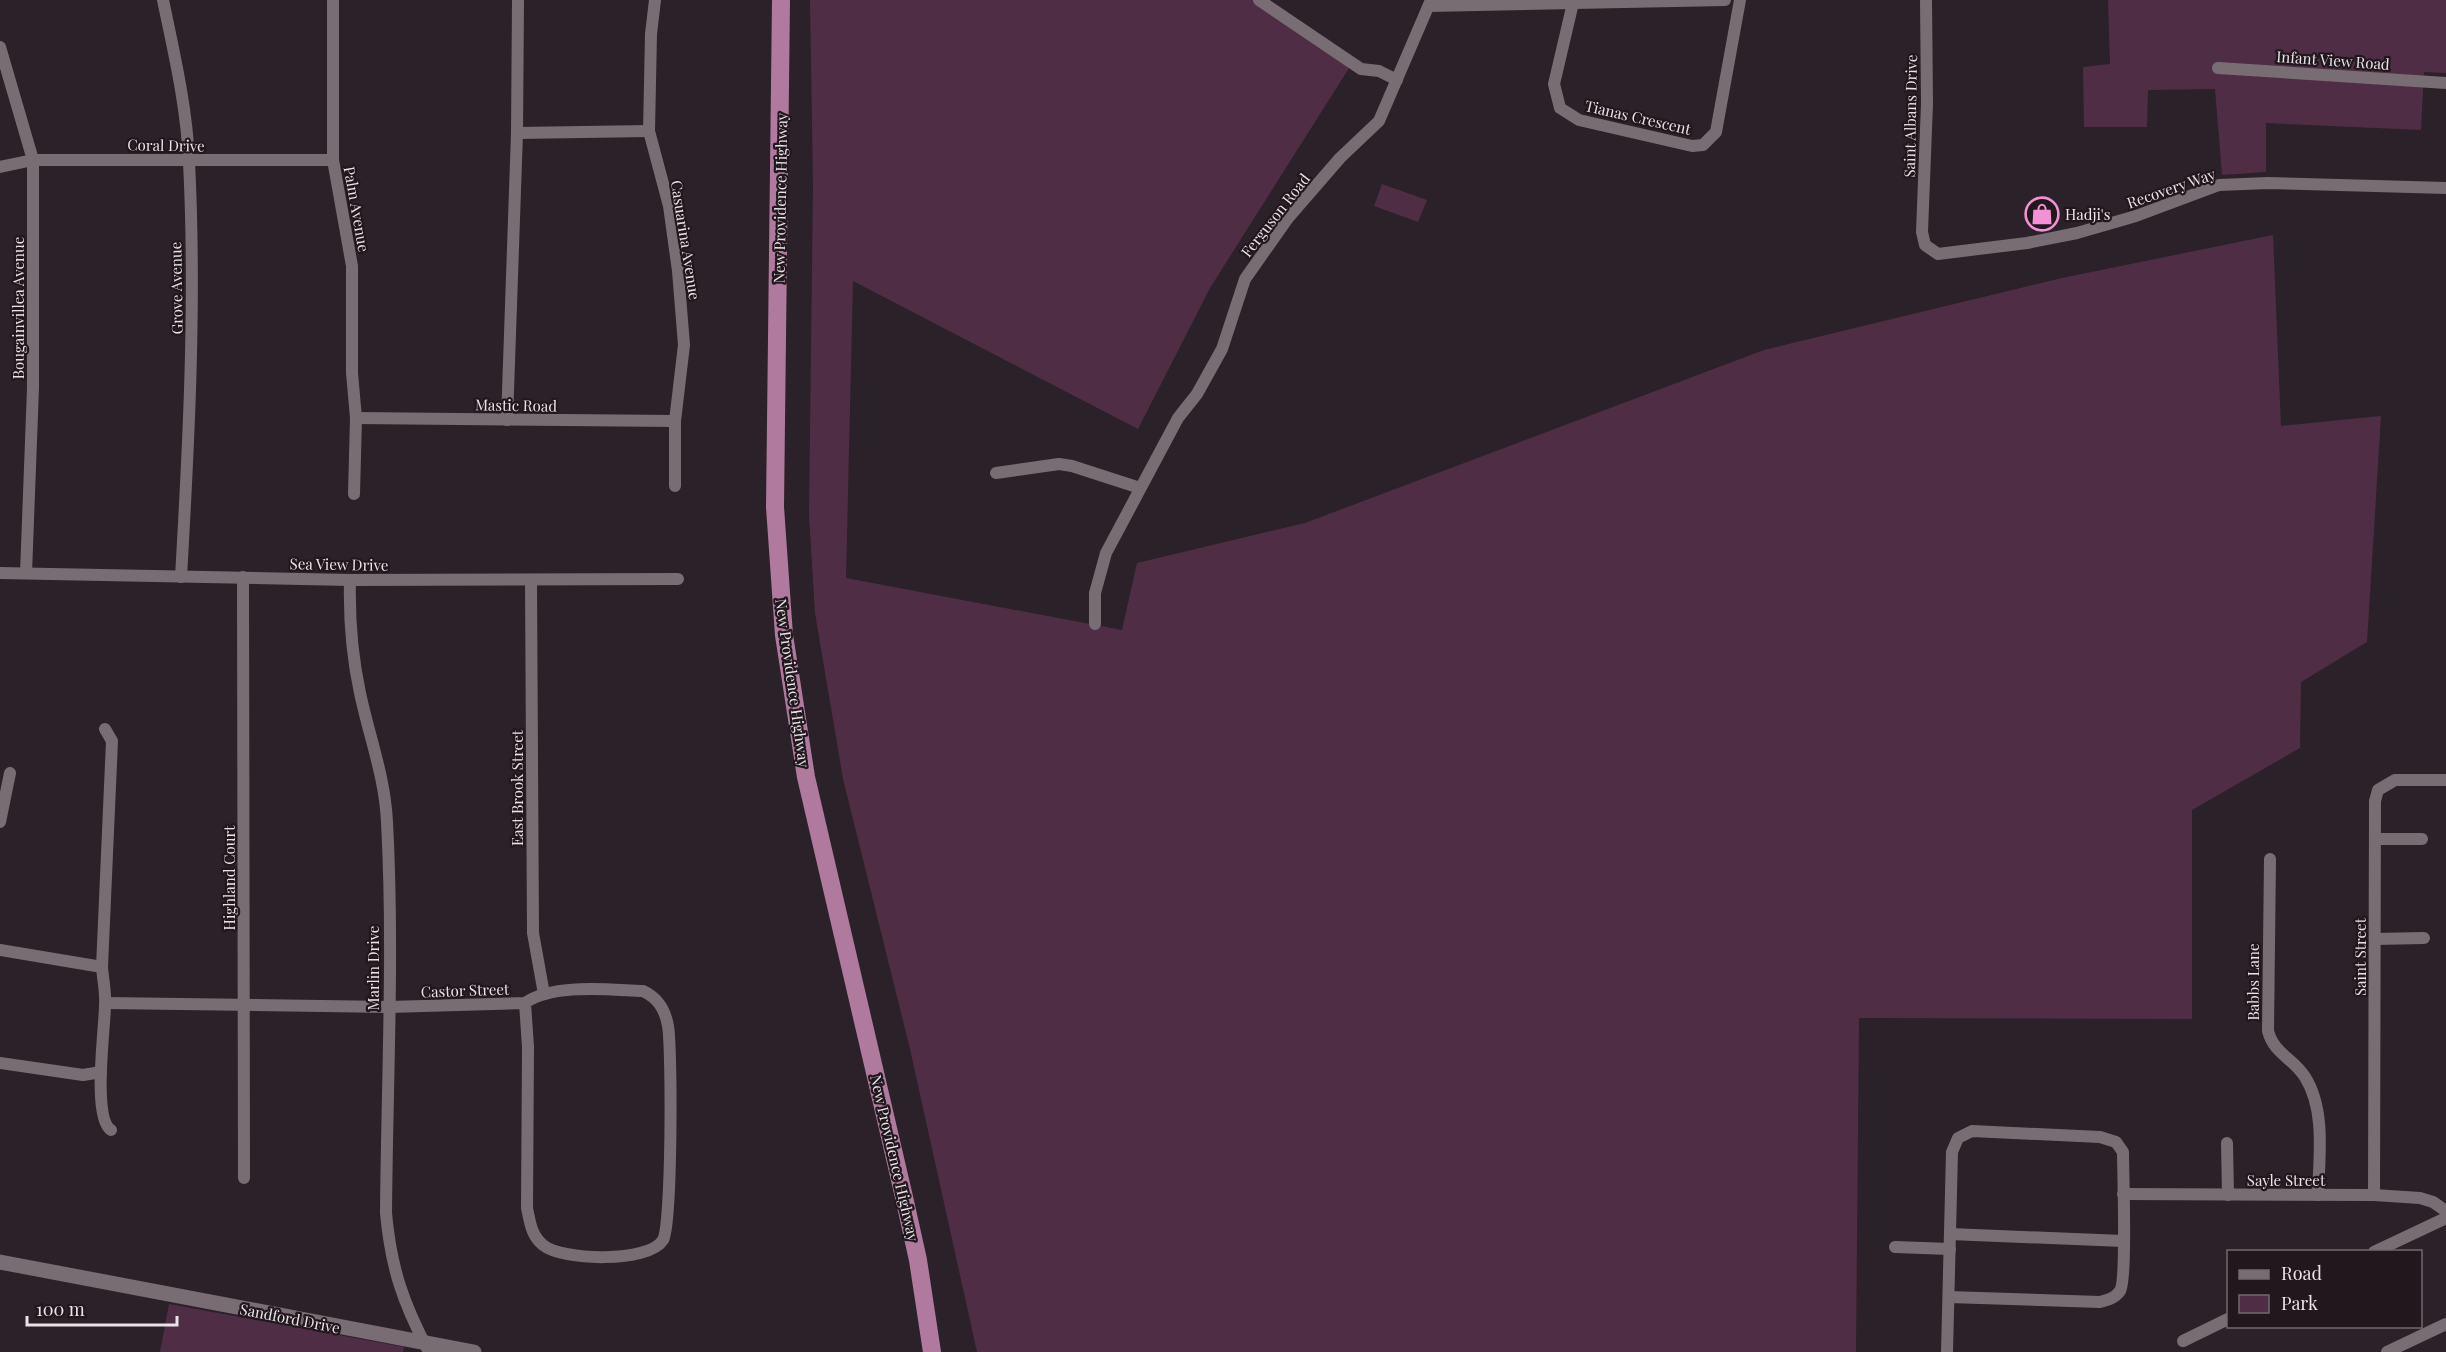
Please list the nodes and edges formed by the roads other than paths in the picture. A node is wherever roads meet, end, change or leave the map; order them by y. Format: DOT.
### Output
graph roads {
  1 [pos="163,0"];
  2 [pos="333,0"];
  3 [pos="518,0"];
  4 [pos="655,0"];
  5 [pos="781,0"];
  6 [pos="1259,0"];
  7 [pos="1725,0"];
  8 [pos="1740,0"];
  9 [pos="1926,0"];
  10 [pos="1430,3"];
  11 [pos="1573,3"];
  12 [pos="0,47"];
  13 [pos="2218,68"];
  14 [pos="1397,80"];
  15 [pos="2446,83"];
  16 [pos="650,131"];
  17 [pos="517,133"];
  18 [pos="33,160"];
  19 [pos="333,160"];
  20 [pos="189,161"];
  21 [pos="0,167"];
  22 [pos="2446,188"];
  23 [pos="1922,232"];
  24 [pos="356,418"];
  25 [pos="507,420"];
  26 [pos="675,422"];
  27 [pos="996,473"];
  28 [pos="675,486"];
  29 [pos="1140,488"];
  30 [pos="354,494"];
  31 [pos="0,573"];
  32 [pos="26,573"];
  33 [pos="181,576"];
  34 [pos="243,577"];
  35 [pos="678,579"];
  36 [pos="350,580"];
  37 [pos="531,581"];
  38 [pos="1095,624"];
  39 [pos="105,729"];
  40 [pos="10,773"];
  41 [pos="2446,780"];
  42 [pos="0,822"];
  43 [pos="2376,839"];
  44 [pos="2422,839"];
  45 [pos="2270,859"];
  46 [pos="2424,938"];
  47 [pos="2375,939"];
  48 [pos="0,950"];
  49 [pos="102,967"];
  50 [pos="544,994"];
  51 [pos="106,1003"];
  52 [pos="525,1003"];
  53 [pos="245,1004"];
  54 [pos="388,1007"];
  55 [pos="0,1063"];
  56 [pos="101,1072"];
  57 [pos="111,1130"];
  58 [pos="2227,1143"];
  59 [pos="244,1178"];
  60 [pos="2123,1194"];
  61 [pos="2318,1195"];
  62 [pos="2373,1195"];
  63 [pos="2228,1196"];
  64 [pos="2446,1211"];
  65 [pos="2446,1218"];
  66 [pos="1950,1234"];
  67 [pos="2123,1241"];
  68 [pos="1895,1247"];
  69 [pos="1950,1249"];
  70 [pos="2376,1250"];
  71 [pos="0,1262"];
  72 [pos="1948,1297"];
  73 [pos="2227,1320"];
  74 [pos="2446,1324"];
  75 [pos="2183,1341"];
  76 [pos="426,1348"];
  77 [pos="474,1352"];
  78 [pos="932,1352"];
  79 [pos="1947,1352"];
  80 [pos="2387,1352"];
  1 -- 20 [label="street, Grove Avenue"];
  2 -- 19 [label="street, Palm Avenue"];
  3 -- 17 [label="street"];
  4 -- 16 [label="street, Casuarina Avenue"];
  5 -- 78 [label="highway, New Providence Highway"];
  6 -- 14 [label="street"];
  7 -- 11 [label="street"];
  8 -- 11 [label="street, Tianas Crescent"];
  9 -- 23 [label="street, Saint Albans Drive"];
  10 -- 11 [label="street"];
  10 -- 14 [label="street, Ferguson Road"];
  12 -- 18 [label="street, Bougainvillea Avenue"];
  13 -- 15 [label="street, Infant View Road"];
  14 -- 29 [label="street, Ferguson Road"];
  16 -- 17 [label="street"];
  16 -- 26 [label="street, Casuarina Avenue"];
  17 -- 25 [label="street"];
  18 -- 20 [label="street, Coral Drive"];
  18 -- 21 [label="street, Coral Drive"];
  18 -- 32 [label="street, Bougainvillea Avenue"];
  19 -- 20 [label="street, Coral Drive"];
  19 -- 24 [label="street, Palm Avenue"];
  20 -- 33 [label="street, Grove Avenue"];
  22 -- 23 [label="street, Recovery Way"];
  24 -- 25 [label="street, Mastic Road"];
  24 -- 30 [label="street, Palm Avenue"];
  25 -- 26 [label="street, Mastic Road"];
  26 -- 28 [label="street, Casuarina Avenue"];
  27 -- 29 [label="street"];
  29 -- 38 [label="street, Ferguson Road"];
  31 -- 32 [label="street, Sea View Drive"];
  32 -- 33 [label="street, Sea View Drive"];
  33 -- 34 [label="street, Sea View Drive"];
  34 -- 36 [label="street, Sea View Drive"];
  34 -- 53 [label="street, Highland Court"];
  35 -- 37 [label="street, Sea View Drive"];
  36 -- 37 [label="street, Sea View Drive"];
  36 -- 54 [label="street, Marlin Drive"];
  37 -- 50 [label="street, East Brook Street"];
  39 -- 49 [label="street"];
  40 -- 42 [label="street"];
  41 -- 43 [label="street, Saint Street"];
  43 -- 44 [label="street"];
  43 -- 47 [label="street, Saint Street"];
  45 -- 61 [label="street, Babbs Lane"];
  46 -- 47 [label="street"];
  47 -- 62 [label="street, Saint Street"];
  48 -- 49 [label="street"];
  49 -- 51 [label="street"];
  50 -- 52 [label="street, Castor Street"];
  50 -- 52 [label="street, Castor Street"];
  51 -- 53 [label="street, Castor Street"];
  51 -- 56 [label="street"];
  52 -- 54 [label="street, Castor Street"];
  53 -- 54 [label="street, Castor Street"];
  53 -- 59 [label="street, Highland Court"];
  54 -- 76 [label="street, Marlin Drive"];
  55 -- 56 [label="street"];
  56 -- 57 [label="street"];
  58 -- 63 [label="street"];
  60 -- 63 [label="street, Sayle Street"];
  60 -- 66 [label="street"];
  60 -- 67 [label="street"];
  61 -- 62 [label="street, Sayle Street"];
  61 -- 63 [label="street, Sayle Street"];
  62 -- 64 [label="street, Sayle Street"];
  65 -- 70 [label="street"];
  66 -- 67 [label="street"];
  66 -- 69 [label="street"];
  67 -- 72 [label="street"];
  68 -- 69 [label="street"];
  69 -- 72 [label="street"];
  71 -- 76 [label="street, Sandford Drive"];
  72 -- 79 [label="street"];
  73 -- 75 [label="street"];
  74 -- 80 [label="street"];
  76 -- 77 [label="street, Sandford Drive"];
}
